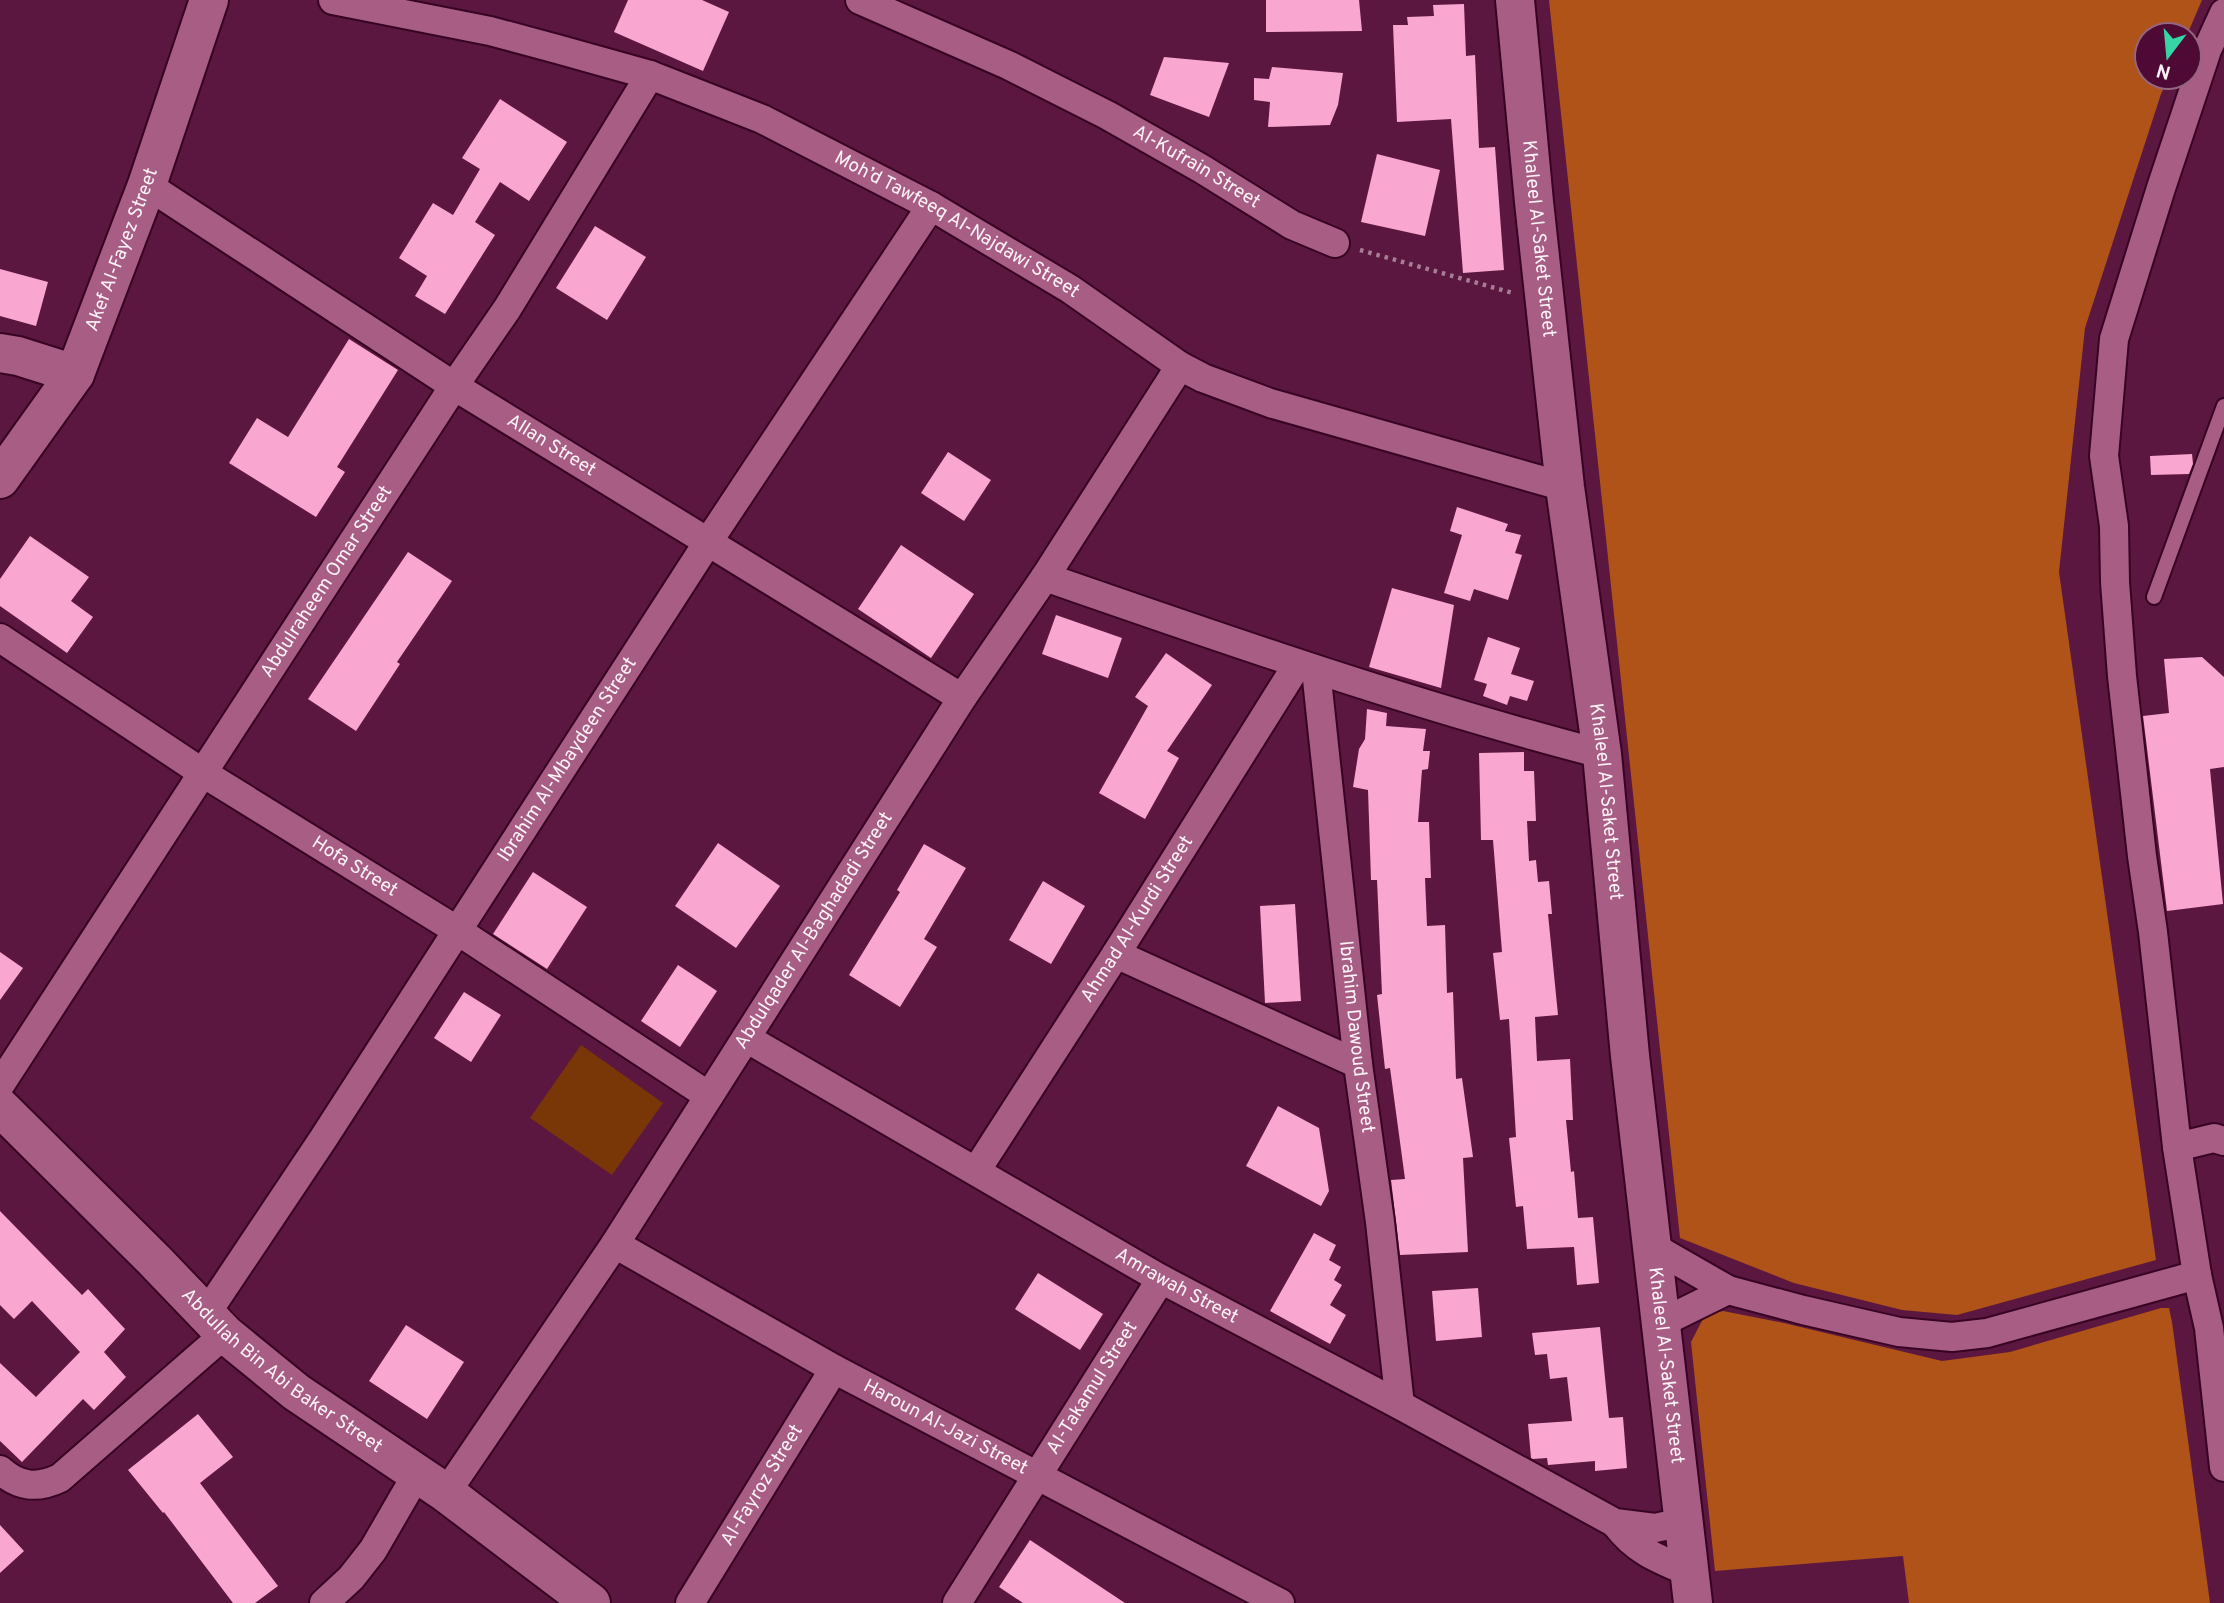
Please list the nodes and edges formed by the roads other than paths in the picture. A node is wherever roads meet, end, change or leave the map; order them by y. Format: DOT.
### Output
graph roads {
  1 [pos="209,0"];
  2 [pos="333,0"];
  3 [pos="860,0"];
  4 [pos="1515,0"];
  5 [pos="2224,13"];
  6 [pos="2216,50"];
  7 [pos="650,75"];
  8 [pos="147,185"];
  9 [pos="931,206"];
  10 [pos="1335,243"];
  11 [pos="0,353"];
  12 [pos="1180,366"];
  13 [pos="75,374"];
  14 [pos="454,386"];
  15 [pos="2224,406"];
  16 [pos="0,479"];
  17 [pos="1565,486"];
  18 [pos="708,542"];
  19 [pos="1045,577"];
  20 [pos="2154,597"];
  21 [pos="0,638"];
  22 [pos="1307,667"];
  23 [pos="962,698"];
  24 [pos="1601,754"];
  25 [pos="203,773"];
  26 [pos="458,931"];
  27 [pos="1116,954"];
  28 [pos="746,1038"];
  29 [pos="1358,1064"];
  30 [pos="0,1085"];
  31 [pos="709,1096"];
  32 [pos="0,1107"];
  33 [pos="2224,1141"];
  34 [pos="2177,1147"];
  35 [pos="976,1171"];
  36 [pos="615,1244"];
  37 [pos="1653,1247"];
  38 [pos="2197,1275"];
  39 [pos="1161,1279"];
  40 [pos="1728,1290"];
  41 [pos="1661,1323"];
  42 [pos="215,1324"];
  43 [pos="2217,1329"];
  44 [pos="834,1368"];
  45 [pos="1400,1405"];
  46 [pos="2224,1467"];
  47 [pos="0,1470"];
  48 [pos="1038,1476"];
  49 [pos="431,1483"];
  50 [pos="1683,1522"];
  51 [pos="1615,1523"];
  52 [pos="1691,1588"];
  53 [pos="1236,1593"];
  54 [pos="324,1603"];
  55 [pos="590,1603"];
  56 [pos="690,1603"];
  57 [pos="957,1603"];
  58 [pos="1280,1603"];
  1 -- 8 [label="street, Akef Al-Fayez Street"];
  2 -- 7 [label="street, Moh’d Tawfeeq Al-Najdawi Street"];
  3 -- 10 [label="street, Al-Kufrain Street"];
  4 -- 17 [label="street, Khaleel Al-Saket Street"];
  5 -- 6 [label="street"];
  6 -- 34 [label="street"];
  7 -- 9 [label="street, Moh’d Tawfeeq Al-Najdawi Street"];
  7 -- 14 [label="street, Abdulraheem Omar Street"];
  8 -- 13 [label="street, Akef Al-Fayez Street"];
  8 -- 14 [label="street, Allan Street"];
  9 -- 12 [label="street, Moh’d Tawfeeq Al-Najdawi Street"];
  9 -- 18 [label="street, Ibrahim Al-Mbaydeen Street"];
  11 -- 13 [label="street"];
  12 -- 17 [label="street, Moh’d Tawfeeq Al-Najdawi Street"];
  12 -- 19 [label="street, Abdulqader Al-Baghadadi Street"];
  13 -- 16 [label="street, Akef Al-Fayez Street"];
  14 -- 18 [label="street, Allan Street"];
  14 -- 25 [label="street, Abdulraheem Omar Street"];
  15 -- 20 [label="lane"];
  17 -- 24 [label="street, Khaleel Al-Saket Street"];
  18 -- 23 [label="street, Allan Street"];
  18 -- 26 [label="street, Ibrahim Al-Mbaydeen Street"];
  19 -- 22 [label="street"];
  19 -- 23 [label="street, Abdulqader Al-Baghadadi Street"];
  21 -- 25 [label="street, Hofa Street"];
  22 -- 24 [label="street"];
  22 -- 27 [label="street, Ahmad Al-Kurdi Street"];
  22 -- 29 [label="street, Ibrahim Dawoud Street"];
  23 -- 28 [label="street, Abdulqader Al-Baghadadi Street"];
  24 -- 37 [label="street, Khaleel Al-Saket Street"];
  25 -- 26 [label="street, Hofa Street"];
  25 -- 30 [label="street, Abdulraheem Omar Street"];
  26 -- 31 [label="street, Hofa Street"];
  26 -- 42 [label="street, Ibrahim Al-Mbaydeen Street"];
  27 -- 29 [label="street"];
  27 -- 35 [label="street, Ahmad Al-Kurdi Street"];
  28 -- 31 [label="street, Abdulqader Al-Baghadadi Street"];
  28 -- 35 [label="street, Amrawah Street"];
  29 -- 45 [label="street, Ibrahim Dawoud Street"];
  31 -- 36 [label="street, Abdulqader Al-Baghadadi Street"];
  32 -- 42 [label="street, Abdullah Bin Abi Baker Street"];
  33 -- 34 [label="street"];
  34 -- 38 [label="street"];
  35 -- 39 [label="street, Amrawah Street"];
  36 -- 44 [label="street, Haroun Al-Jazi Street"];
  36 -- 49 [label="street, Abdulqader Al-Baghadadi Street"];
  37 -- 40 [label="street"];
  37 -- 41 [label="street, Khaleel Al-Saket Street"];
  38 -- 40 [label="street"];
  38 -- 43 [label="street"];
  39 -- 45 [label="street, Amrawah Street"];
  39 -- 48 [label="street, Al-Takamul Street"];
  40 -- 41 [label="street"];
  41 -- 50 [label="street, Khaleel Al-Saket Street"];
  42 -- 47 [label="street, Ibrahim Al-Mbaydeen Street"];
  42 -- 49 [label="street, Abdullah Bin Abi Baker Street"];
  43 -- 46 [label="street"];
  44 -- 48 [label="street, Haroun Al-Jazi Street"];
  44 -- 56 [label="street, Al-Fayroz Street"];
  45 -- 51 [label="street, Amrawah Street"];
  48 -- 53 [label="street, Haroun Al-Jazi Street"];
  48 -- 57 [label="street, Al-Takamul Street"];
  49 -- 54 [label="street, Abdulqader Al-Baghadadi Street"];
  49 -- 55 [label="street, Abdullah Bin Abi Baker Street"];
  50 -- 51 [label="street, Amrawah Street"];
  50 -- 52 [label="street, Khaleel Al-Saket Street"];
  51 -- 52 [label="street, Amrawah Street"];
  53 -- 58 [label="street, Haroun Al-Jazi Street"];
}
